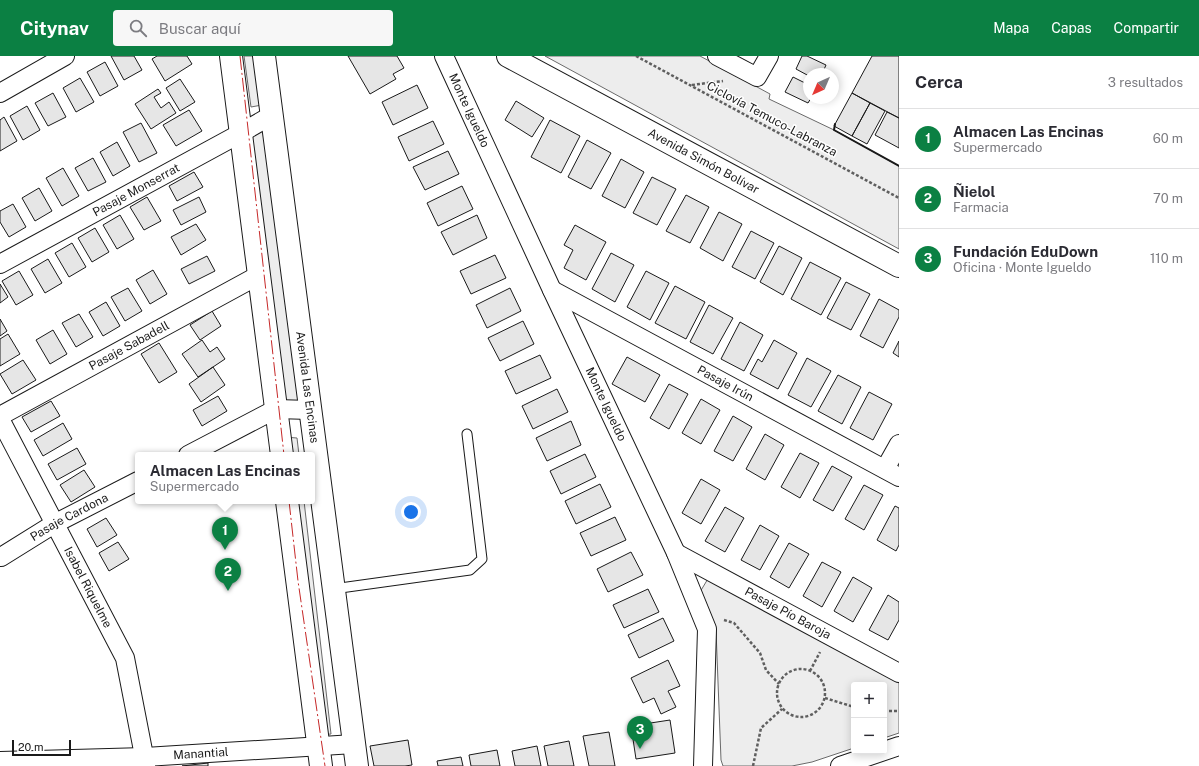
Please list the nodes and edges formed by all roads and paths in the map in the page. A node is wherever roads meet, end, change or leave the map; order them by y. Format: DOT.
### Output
graph roads {
  1 [pos="66,56"];
  2 [pos="231,56"];
  3 [pos="264,56"];
  4 [pos="444,56"];
  5 [pos="508,56"];
  6 [pos="636,56"];
  7 [pos="717,56"];
  8 [pos="769,56"];
  9 [pos="0,92"];
  10 [pos="272,115"];
  11 [pos="241,133"];
  12 [pos="899,198"];
  13 [pos="0,264"];
  14 [pos="899,266"];
  15 [pos="259,275"];
  16 [pos="552,290"];
  17 [pos="276,409"];
  18 [pos="310,410"];
  19 [pos="0,417"];
  20 [pos="467,434"];
  21 [pos="899,444"];
  22 [pos="194,452"];
  23 [pos="282,452"];
  24 [pos="892,473"];
  25 [pos="135,483"];
  26 [pos="287,504"];
  27 [pos="54,524"];
  28 [pos="676,553"];
  29 [pos="1,557"];
  30 [pos="334,589"];
  31 [pos="722,620"];
  32 [pos="899,673"];
  33 [pos="779,684"];
  34 [pos="825,698"];
  35 [pos="851,706"];
  36 [pos="782,709"];
  37 [pos="887,711"];
  38 [pos="899,711"];
  39 [pos="354,744"];
  40 [pos="899,746"];
  41 [pos="320,756"];
  42 [pos="0,761"];
  43 [pos="146,761"];
  44 [pos="357,766"];
  45 [pos="703,766"];
  46 [pos="753,766"];
  47 [pos="840,766"];
  1 -- 9 [label="street"];
  2 -- 11 [label="main road"];
  3 -- 10 [label="main road, Avenida Las Encinas"];
  4 -- 16 [label="street, Monte Igueldo"];
  5 -- 14 [label="main road, Avenida Simón Bolívar"];
  6 -- 12 [label="path, Ciclovía Temuco-Labranza"];
  7 -- 8 [label="street"];
  10 -- 11 [label="street, Pasaje Monserrat"];
  10 -- 18 [label="main road, Avenida Las Encinas"];
  11 -- 13 [label="street, Pasaje Monserrat"];
  11 -- 15 [label="main road"];
  15 -- 17 [label="main road"];
  15 -- 19 [label="street, Pasaje Sabadell"];
  16 -- 24 [label="street, Pasaje Irún"];
  16 -- 28 [label="street, Monte Igueldo"];
  17 -- 18 [label="street"];
  17 -- 22 [label="street"];
  17 -- 23 [label="main road"];
  18 -- 30 [label="main road, Avenida Las Encinas"];
  19 -- 27 [label="street, Isabel Riquelme"];
  20 -- 30 [label="lane"];
  21 -- 24 [label="street"];
  25 -- 27 [label="street, Pasaje Cardona"];
  26 -- 41 [label="main road"];
  27 -- 29 [label="street, Pasaje Cardona"];
  27 -- 43 [label="street, Isabel Riquelme"];
  28 -- 32 [label="street, Pasaje Pío Baroja"];
  28 -- 45 [label="street, Monte Igueldo"];
  30 -- 39 [label="main road, Avenida Las Encinas"];
  31 -- 33 [label="path"];
  33 -- 34 [label="path"];
  33 -- 36 [label="path"];
  34 -- 35 [label="path"];
  34 -- 36 [label="path"];
  36 -- 46 [label="path"];
  37 -- 38 [label="path"];
  39 -- 41 [label="street, Manantial"];
  39 -- 44 [label="main road, Avenida Las Encinas"];
  40 -- 47 [label="street"];
  41 -- 43 [label="street, Manantial"];
  42 -- 43 [label="street, Manantial"];
}
